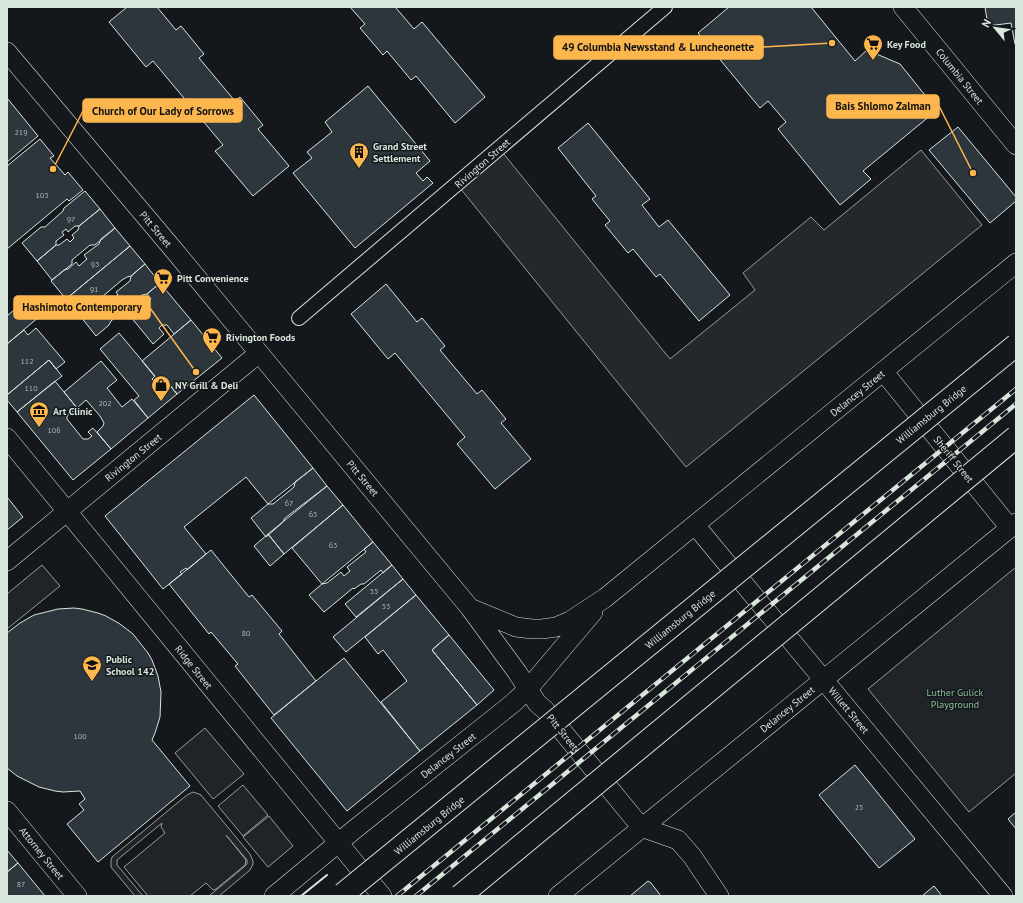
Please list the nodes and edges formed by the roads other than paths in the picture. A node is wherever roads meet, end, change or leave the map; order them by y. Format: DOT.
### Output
graph roads {
  1 [pos="665,7"];
  2 [pos="903,7"];
  3 [pos="7,52"];
  4 [pos="1016,145"];
  5 [pos="1016,263"];
  6 [pos="299,318"];
  7 [pos="1016,345"];
  8 [pos="259,353"];
  9 [pos="883,371"];
  10 [pos="7,438"];
  11 [pos="1016,438"];
  12 [pos="67,511"];
  13 [pos="695,525"];
  14 [pos="1013,525"];
  15 [pos="7,561"];
  16 [pos="605,598"];
  17 [pos="470,608"];
  18 [pos="824,679"];
  19 [pos="528,690"];
  20 [pos="7,811"];
  21 [pos="641,827"];
  22 [pos="338,843"];
  23 [pos="344,894"];
  24 [pos="77,896"];
  25 [pos="274,896"];
  26 [pos="382,896"];
  27 [pos="460,896"];
  28 [pos="558,896"];
  29 [pos="719,896"];
  30 [pos="1003,896"];
  1 -- 6 [label="street, Rivington Street"];
  2 -- 4 [label="street, Columbia Street"];
  3 -- 8 [label="street, Pitt Street"];
  5 -- 9 [label="street, Delancey Street"];
  7 -- 23 [label="highway, Williamsburg Bridge, bridge"];
  8 -- 12 [label="street, Rivington Street"];
  8 -- 17 [label="street, Pitt Street"];
  9 -- 13 [label="street, Delancey Street"];
  9 -- 14 [label="street, Sheriff Street"];
  10 -- 12 [label="street, Ridge Street"];
  11 -- 27 [label="highway, bridge"];
  12 -- 15 [label="street, Rivington Street"];
  12 -- 22 [label="street, Ridge Street"];
  13 -- 16 [label="street, Delancey Street"];
  13 -- 18 [label="street, Willett Street"];
  14 -- 18 [label="street, Delancey Street"];
  16 -- 17 [label="street, Delancey Street"];
  16 -- 19 [label="street, Delancey Street"];
  17 -- 19 [label="street, Pitt Street"];
  18 -- 21 [label="street, Delancey Street"];
  18 -- 30 [label="street, Willett Street"];
  19 -- 21 [label="street, Pitt Street"];
  19 -- 22 [label="street, Delancey Street"];
  20 -- 24 [label="street, Attorney Street"];
  21 -- 28 [label="street, Delancey Street"];
  21 -- 29 [label="street"];
  22 -- 25 [label="street, Delancey Street"];
  22 -- 26 [label="street, Ridge Street"];
}
